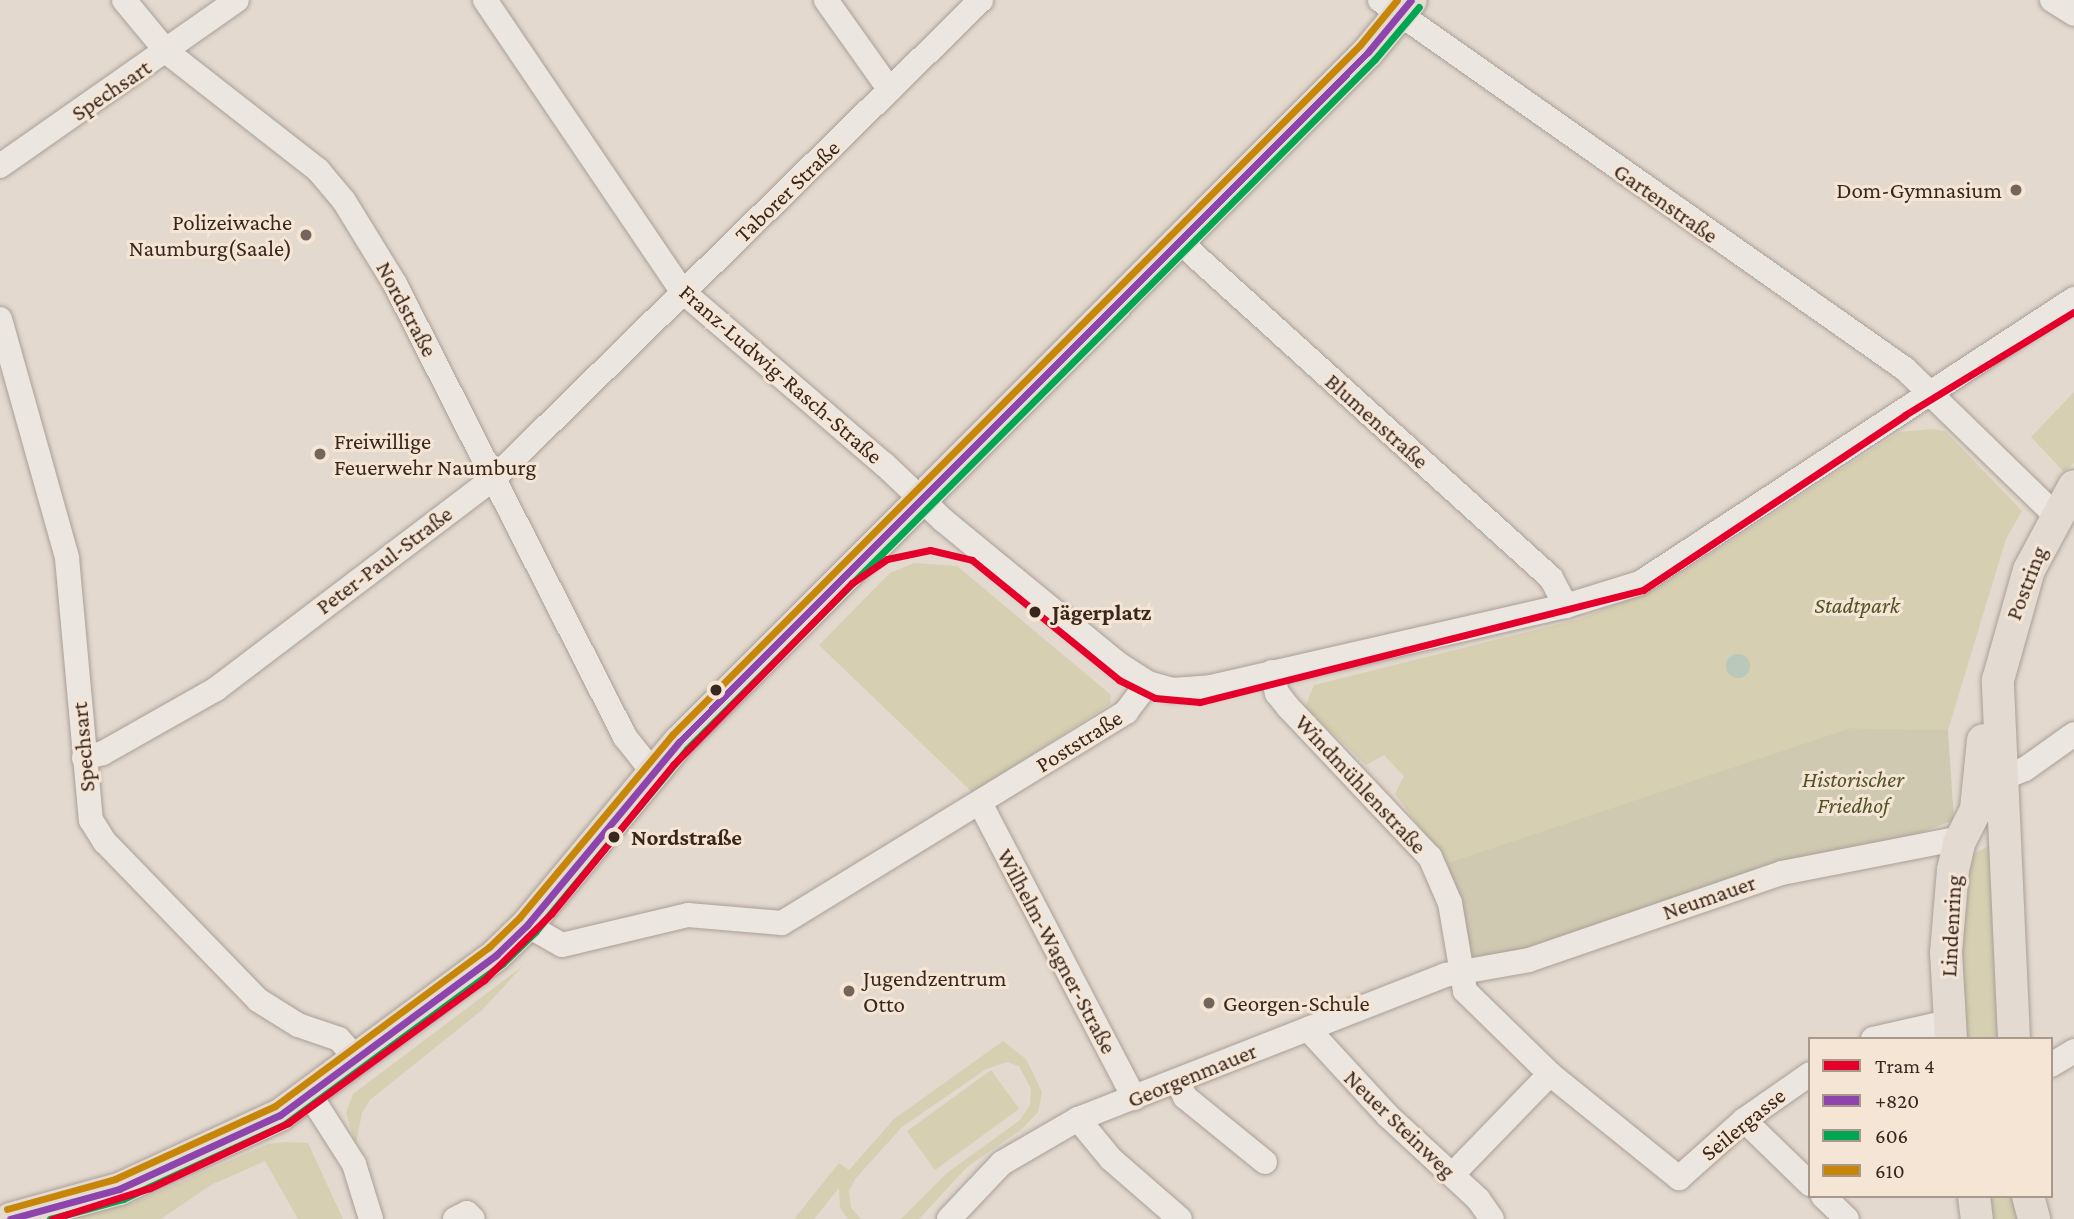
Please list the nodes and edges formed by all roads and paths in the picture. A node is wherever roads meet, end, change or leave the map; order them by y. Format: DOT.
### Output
graph roads {
  1 [pos="124,0"];
  2 [pos="237,0"];
  3 [pos="485,0"];
  4 [pos="826,0"];
  5 [pos="981,0"];
  6 [pos="1397,5"];
  7 [pos="167,52"];
  8 [pos="890,90"];
  9 [pos="0,166"];
  10 [pos="1180,242"];
  11 [pos="683,292"];
  12 [pos="2074,299"];
  13 [pos="0,318"];
  14 [pos="1930,391"];
  15 [pos="495,477"];
  16 [pos="2074,486"];
  17 [pos="922,500"];
  18 [pos="2056,516"];
  19 [pos="1566,606"];
  20 [pos="1272,672"];
  21 [pos="1147,683"];
  22 [pos="1997,688"];
  23 [pos="2074,734"];
  24 [pos="84,758"];
  25 [pos="652,771"];
  26 [pos="1991,775"];
  27 [pos="980,803"];
  28 [pos="1979,825"];
  29 [pos="527,925"];
  30 [pos="1461,972"];
  31 [pos="1308,1030"];
  32 [pos="1950,1030"];
  33 [pos="1890,1037"];
  34 [pos="2014,1037"];
  35 [pos="2074,1051"];
  36 [pos="357,1060"];
  37 [pos="2053,1064"];
  38 [pos="1550,1074"];
  39 [pos="1808,1075"];
  40 [pos="1177,1081"];
  41 [pos="310,1095"];
  42 [pos="1135,1098"];
  43 [pos="1077,1119"];
  44 [pos="1744,1120"];
  45 [pos="1265,1162"];
  46 [pos="1453,1174"];
  47 [pos="1679,1178"];
  48 [pos="1808,1182"];
  49 [pos="1825,1198"];
  50 [pos="1974,1198"];
  51 [pos="2029,1198"];
  52 [pos="10,1219"];
  53 [pos="370,1219"];
  54 [pos="455,1219"];
  55 [pos="473,1219"];
  56 [pos="948,1219"];
  57 [pos="1180,1219"];
  58 [pos="1492,1219"];
  59 [pos="1847,1219"];
  60 [pos="1977,1219"];
  61 [pos="2034,1219"];
  1 -- 7 [label="street, Spechsart"];
  2 -- 7 [label="street"];
  3 -- 11 [label="street, Franz-Ludwig-Rasch-Straße"];
  4 -- 8 [label="street"];
  5 -- 8 [label="street, Taborer Straße"];
  6 -- 10 [label="main road"];
  6 -- 14 [label="street, Gartenstraße"];
  7 -- 9 [label="street, Spechsart"];
  7 -- 15 [label="street, Nordstraße"];
  8 -- 11 [label="street, Taborer Straße"];
  10 -- 17 [label="main road"];
  10 -- 19 [label="street, Blumenstraße"];
  11 -- 15 [label="street, Peter-Paul-Straße"];
  11 -- 17 [label="street, Franz-Ludwig-Rasch-Straße"];
  12 -- 14 [label="street"];
  13 -- 24 [label="street, Spechsart"];
  14 -- 18 [label="street, Gartenstraße"];
  14 -- 19 [label="street"];
  15 -- 24 [label="street, Peter-Paul-Straße"];
  15 -- 25 [label="street, Nordstraße"];
  16 -- 18 [label="main road, Postring"];
  17 -- 21 [label="street, Franz-Ludwig-Rasch-Straße"];
  17 -- 25 [label="main road"];
  18 -- 22 [label="main road, Postring"];
  19 -- 20 [label="street"];
  20 -- 21 [label="street"];
  20 -- 30 [label="street, Windmühlenstraße"];
  21 -- 27 [label="street, Poststraße"];
  22 -- 26 [label="main road, Lindenring"];
  23 -- 26 [label="street"];
  24 -- 36 [label="street, Spechsart"];
  25 -- 29 [label="main road"];
  26 -- 28 [label="main road, Lindenring"];
  27 -- 29 [label="street, Poststraße"];
  27 -- 42 [label="street, Wilhelm-Wagner-Straße"];
  28 -- 30 [label="street, Neumauer"];
  28 -- 32 [label="main road, Lindenring"];
  28 -- 34 [label="main road, Lindenring"];
  29 -- 36 [label="main road"];
  30 -- 31 [label="street, Georgenmauer"];
  30 -- 38 [label="street, Windmühlenstraße"];
  31 -- 40 [label="street, Georgenmauer"];
  31 -- 46 [label="street, Neuer Steinweg"];
  32 -- 33 [label="street"];
  35 -- 37 [label="street"];
  36 -- 41 [label="main road"];
  38 -- 46 [label="street"];
  38 -- 47 [label="street, Windmühlenstraße"];
  39 -- 44 [label="street, Seilergasse"];
  40 -- 42 [label="street, Georgenmauer"];
  40 -- 45 [label="street"];
  41 -- 52 [label="main road"];
  41 -- 53 [label="street"];
  42 -- 43 [label="street, Georgenmauer"];
  43 -- 56 [label="street, Georgenmauer"];
  43 -- 57 [label="street"];
  44 -- 47 [label="street, Seilergasse"];
  44 -- 48 [label="street"];
  46 -- 58 [label="street, Neuer Steinweg"];
  49 -- 59 [label="street"];
  50 -- 60 [label="main road"];
  51 -- 61 [label="main road"];
  54 -- 55 [label="street"];
}
